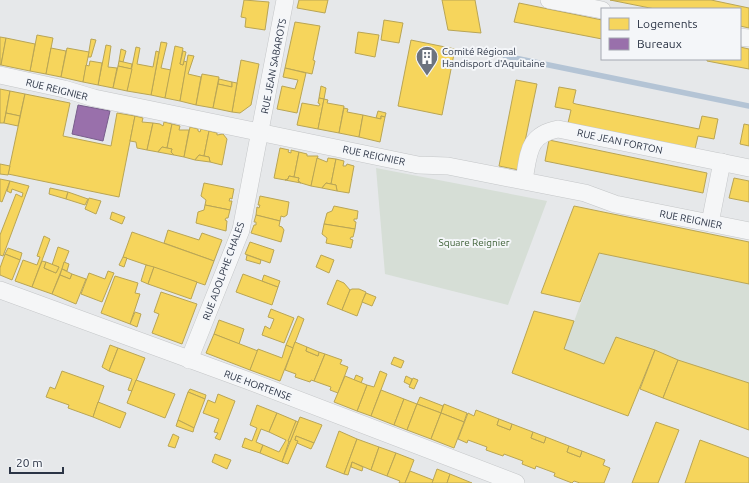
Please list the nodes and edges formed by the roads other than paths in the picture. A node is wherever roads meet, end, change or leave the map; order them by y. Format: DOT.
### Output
graph roads {
  1 [pos="285,0"];
  2 [pos="549,0"];
  3 [pos="601,10"];
  4 [pos="0,75"];
  5 [pos="260,132"];
  6 [pos="722,162"];
  7 [pos="749,168"];
  8 [pos="524,180"];
  9 [pos="710,223"];
  10 [pos="749,231"];
  11 [pos="0,290"];
  12 [pos="189,360"];
  13 [pos="516,483"];
  1 -- 5 [label="street, RUE JEAN SABAROTS"];
  2 -- 3 [label="street"];
  4 -- 5 [label="street, RUE REIGNIER"];
  5 -- 8 [label="street, RUE REIGNIER"];
  5 -- 12 [label="street, RUE ADOLPHE CHALES"];
  6 -- 7 [label="street, RUE JEAN FORTON"];
  6 -- 8 [label="street, RUE JEAN FORTON"];
  6 -- 9 [label="street"];
  8 -- 9 [label="street, RUE REIGNIER"];
  9 -- 10 [label="street, RUE REIGNIER"];
  11 -- 12 [label="street, RUE HORTENSE"];
  12 -- 13 [label="street, RUE HORTENSE"];
}
